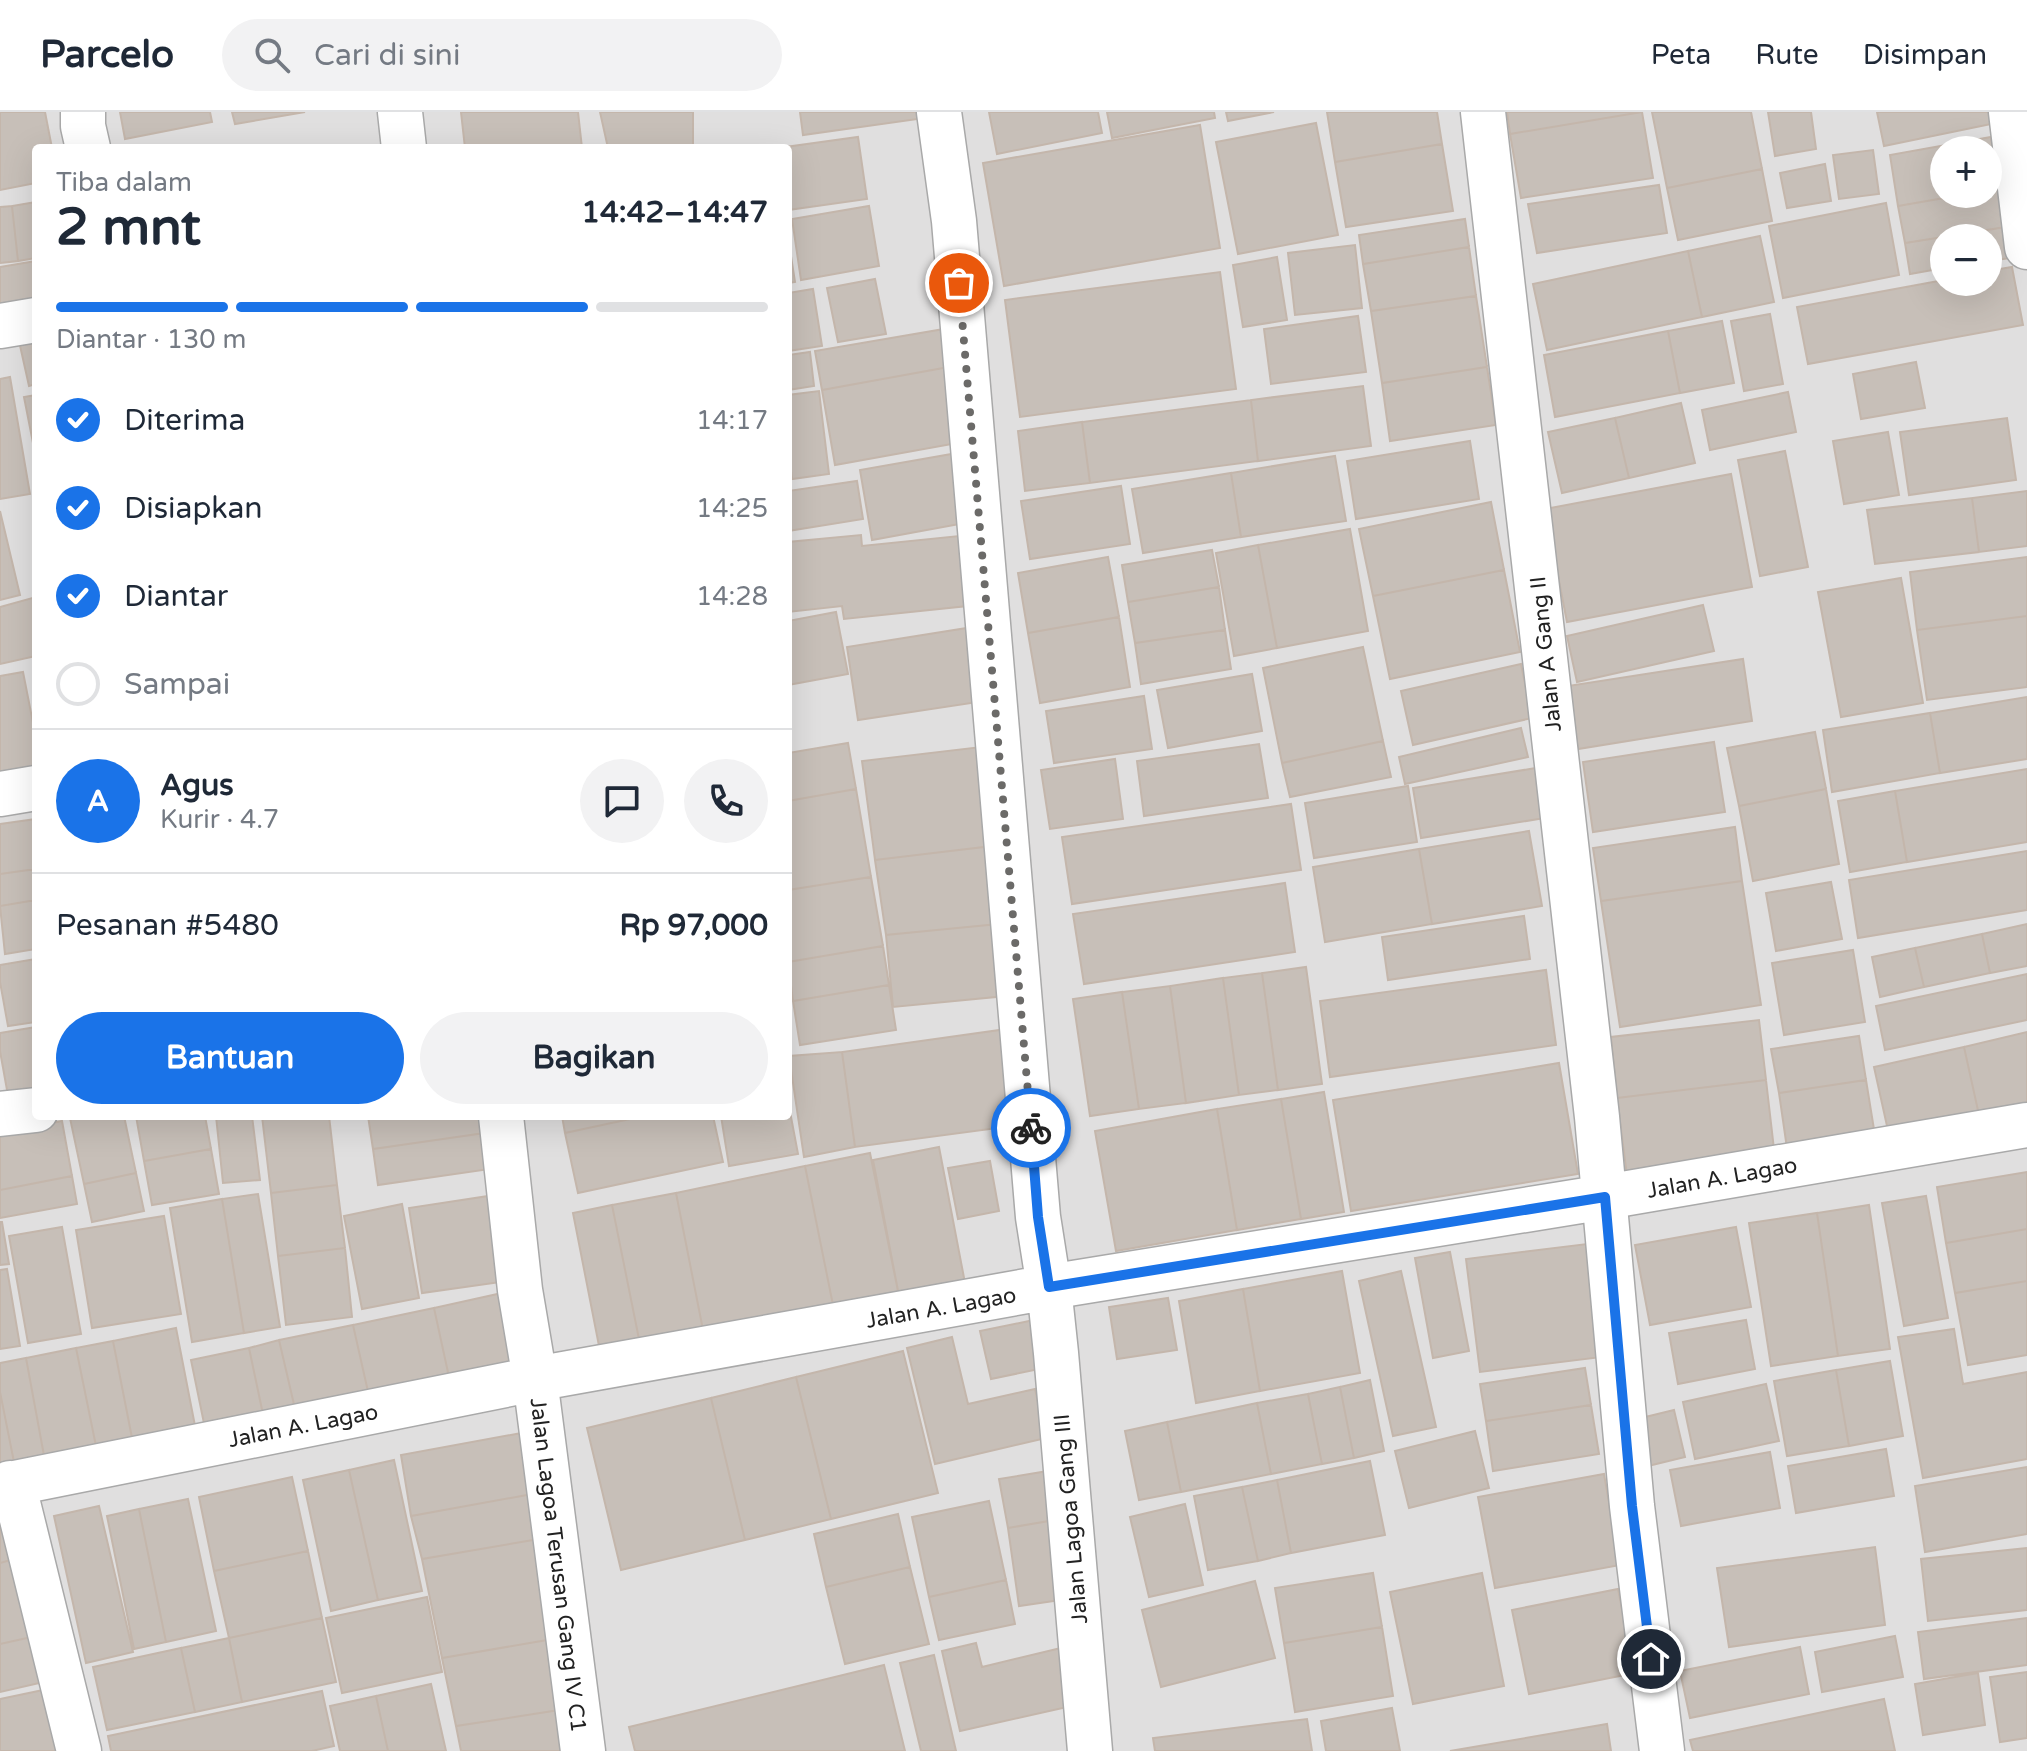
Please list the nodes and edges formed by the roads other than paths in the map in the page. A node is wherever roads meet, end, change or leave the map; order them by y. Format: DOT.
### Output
graph roads {
  1 [pos="83,112"];
  2 [pos="400,112"];
  3 [pos="939,112"];
  4 [pos="1483,112"];
  5 [pos="2011,112"];
  6 [pos="87,144"];
  7 [pos="404,144"];
  8 [pos="2027,247"];
  9 [pos="32,321"];
  10 [pos="0,326"];
  11 [pos="32,789"];
  12 [pos="0,794"];
  13 [pos="32,1110"];
  14 [pos="0,1114"];
  15 [pos="501,1120"];
  16 [pos="2027,1125"];
  17 [pos="1605,1197"];
  18 [pos="1049,1287"];
  19 [pos="535,1379"];
  20 [pos="5,1484"];
  21 [pos="79,1751"];
  22 [pos="583,1751"];
  23 [pos="1090,1751"];
  24 [pos="1662,1751"];
  1 -- 6 [label="street"];
  2 -- 7 [label="street"];
  3 -- 18 [label="street, Jalan Lagoa Gang III"];
  4 -- 17 [label="street, Jalan A Gang II"];
  5 -- 8 [label="street"];
  9 -- 10 [label="street"];
  11 -- 12 [label="street"];
  13 -- 14 [label="street"];
  15 -- 19 [label="street, Jalan Lagoa Terusan Gang IV C1"];
  16 -- 17 [label="street, Jalan A. Lagao"];
  17 -- 18 [label="street, Jalan A. Lagao"];
  17 -- 24 [label="street, Jalan A Gang II"];
  18 -- 19 [label="street, Jalan A. Lagao"];
  18 -- 23 [label="street, Jalan Lagoa Gang III"];
  19 -- 20 [label="street, Jalan A. Lagao"];
  19 -- 22 [label="street, Jalan Lagoa Terusan Gang IV C1"];
  20 -- 21 [label="street"];
}
